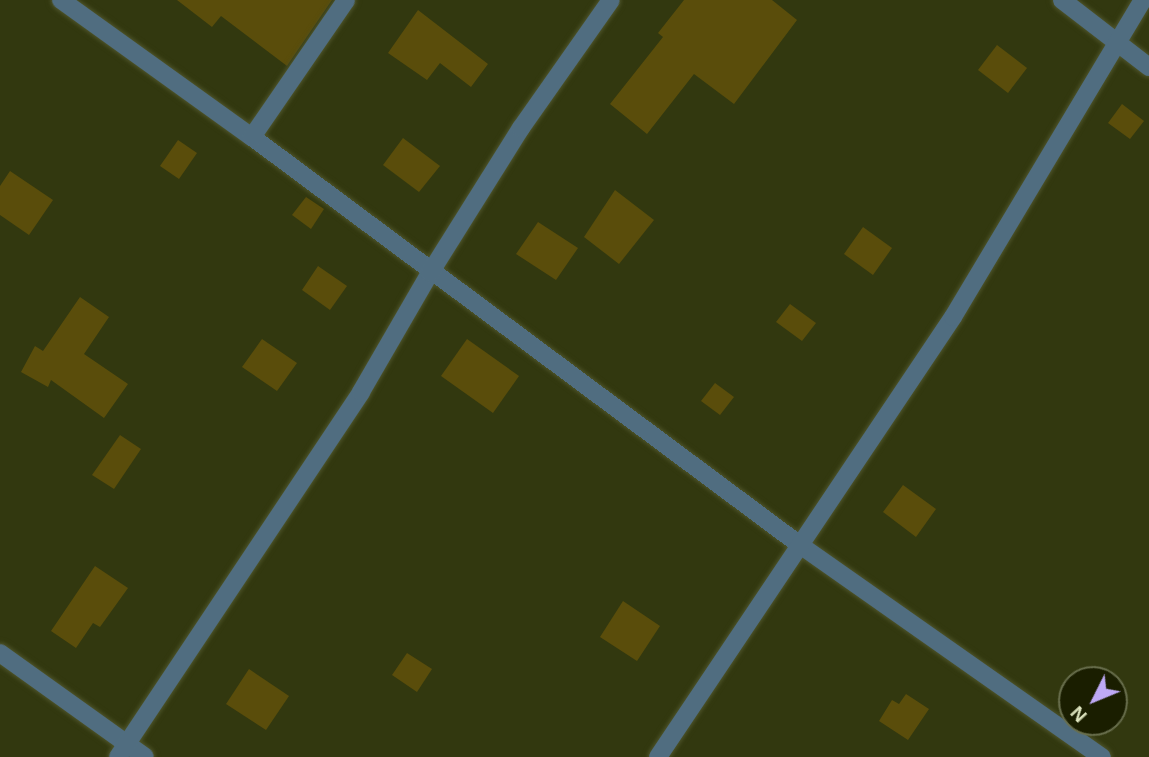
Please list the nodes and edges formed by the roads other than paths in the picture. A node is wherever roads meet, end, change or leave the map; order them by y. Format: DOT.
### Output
graph roads {
  1 [pos="61,0"];
  2 [pos="346,0"];
  3 [pos="611,0"];
  4 [pos="1062,0"];
  5 [pos="1143,0"];
  6 [pos="1117,42"];
  7 [pos="1149,67"];
  8 [pos="252,137"];
  9 [pos="430,273"];
  10 [pos="800,545"];
  11 [pos="0,653"];
  12 [pos="123,751"];
  13 [pos="145,757"];
  14 [pos="658,757"];
  15 [pos="1102,757"];
  1 -- 8 [label="street"];
  2 -- 8 [label="street"];
  3 -- 9 [label="street"];
  4 -- 6 [label="street"];
  5 -- 6 [label="street"];
  6 -- 7 [label="street"];
  6 -- 10 [label="street"];
  8 -- 9 [label="street"];
  9 -- 10 [label="street"];
  9 -- 12 [label="street"];
  10 -- 14 [label="street"];
  10 -- 15 [label="street"];
  11 -- 12 [label="street"];
  12 -- 13 [label="street"];
}
